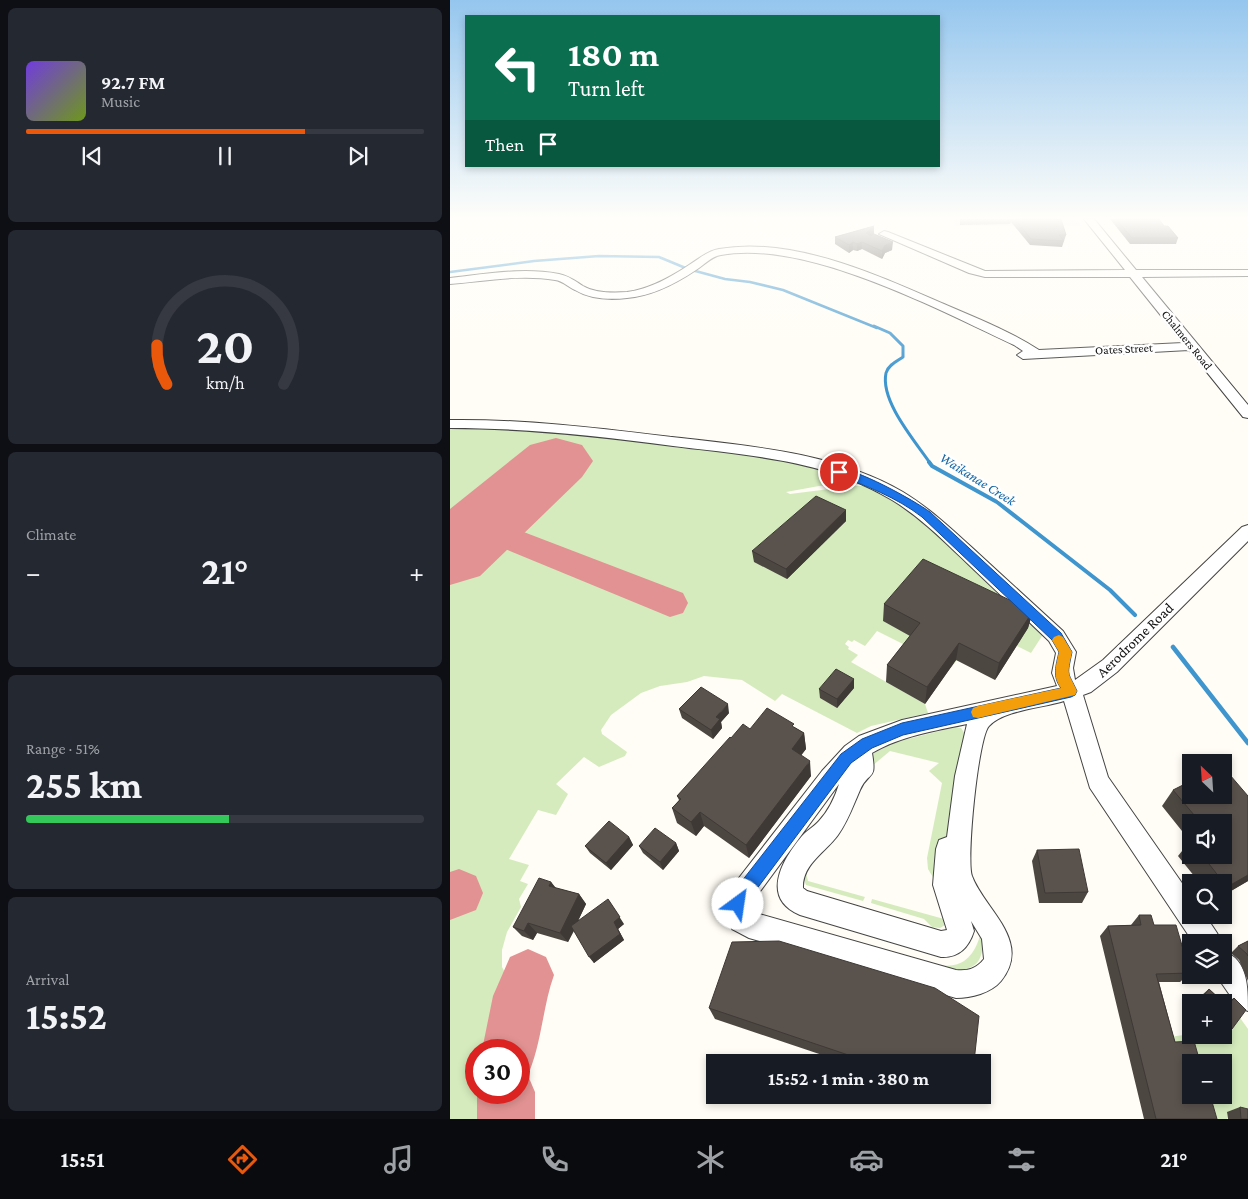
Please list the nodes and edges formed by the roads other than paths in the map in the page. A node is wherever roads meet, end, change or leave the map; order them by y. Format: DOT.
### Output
graph roads {
  1 [pos="687,271"];
  2 [pos="848,271"];
  3 [pos="974,271"];
  4 [pos="1132,271"];
  5 [pos="1248,273"];
  6 [pos="1134,274"];
  7 [pos="450,281"];
  8 [pos="990,341"];
  9 [pos="1193,346"];
  10 [pos="1036,354"];
  11 [pos="1248,414"];
  12 [pos="450,424"];
  13 [pos="1248,531"];
  14 [pos="1071,691"];
  15 [pos="1011,705"];
  16 [pos="867,744"];
  17 [pos="830,778"];
  18 [pos="964,791"];
  19 [pos="811,844"];
  20 [pos="1202,934"];
  21 [pos="1232,975"];
  22 [pos="1248,997"];
  1 -- 7 [label="street"];
  2 -- 10 [label="street"];
  3 -- 6 [label="street"];
  4 -- 6 [label="street, Chalmers Road"];
  5 -- 6 [label="street"];
  6 -- 9 [label="street, Chalmers Road"];
  8 -- 10 [label="street, Oates Street"];
  9 -- 10 [label="street, Oates Street"];
  9 -- 11 [label="street, Chalmers Road"];
  12 -- 14 [label="street"];
  13 -- 14 [label="street, Aerodrome Road"];
  14 -- 15 [label="street, Aerodrome Road"];
  14 -- 20 [label="street"];
  15 -- 16 [label="street, Aerodrome Road"];
  15 -- 18 [label="street"];
  16 -- 17 [label="street, Aerodrome Road"];
  16 -- 19 [label="street"];
  17 -- 18 [label="street, Aerodrome Road"];
  17 -- 19 [label="street"];
  18 -- 19 [label="street"];
  21 -- 22 [label="street"];
}
